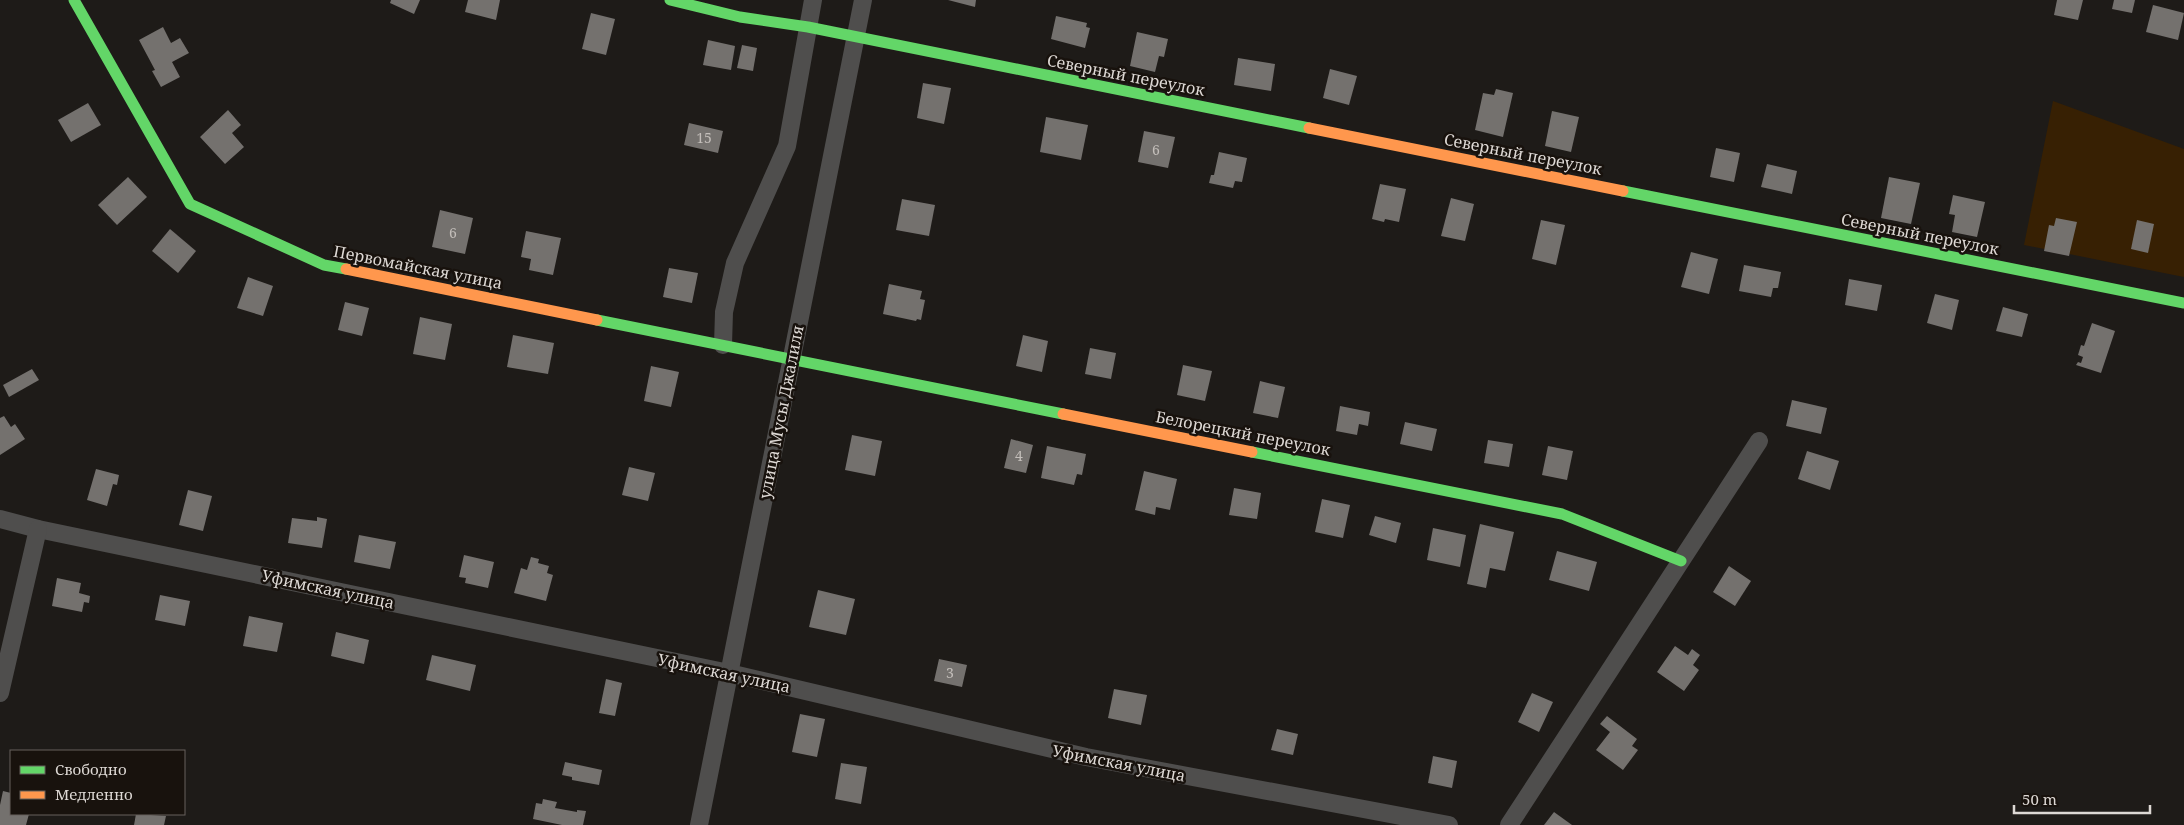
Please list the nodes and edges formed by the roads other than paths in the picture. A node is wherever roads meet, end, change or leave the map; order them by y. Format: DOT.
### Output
graph roads {
  1 [pos="74,0"];
  2 [pos="670,0"];
  3 [pos="813,0"];
  4 [pos="863,0"];
  5 [pos="808,26"];
  6 [pos="856,37"];
  7 [pos="2184,303"];
  8 [pos="723,345"];
  9 [pos="791,358"];
  10 [pos="1759,441"];
  11 [pos="0,519"];
  12 [pos="38,529"];
  13 [pos="1681,562"];
  14 [pos="729,673"];
  15 [pos="0,693"];
  16 [pos="699,825"];
  17 [pos="1449,825"];
  18 [pos="1509,825"];
  1 -- 8 [label="street, Первомайская улица"];
  2 -- 5 [label="street, Северный переулок"];
  3 -- 5 [label="street"];
  4 -- 6 [label="street, улица Мусы Джалиля"];
  5 -- 6 [label="street, Северный переулок"];
  5 -- 8 [label="street"];
  6 -- 7 [label="street, Северный переулок"];
  6 -- 9 [label="street, улица Мусы Джалиля"];
  8 -- 9 [label="street, Первомайская улица"];
  9 -- 13 [label="street, Белорецкий переулок"];
  9 -- 14 [label="street, улица Мусы Джалиля"];
  10 -- 13 [label="street"];
  11 -- 12 [label="street, Уфимская улица"];
  12 -- 14 [label="street, Уфимская улица"];
  12 -- 15 [label="street"];
  13 -- 18 [label="street"];
  14 -- 16 [label="street, улица Мусы Джалиля"];
  14 -- 17 [label="street, Уфимская улица"];
}
